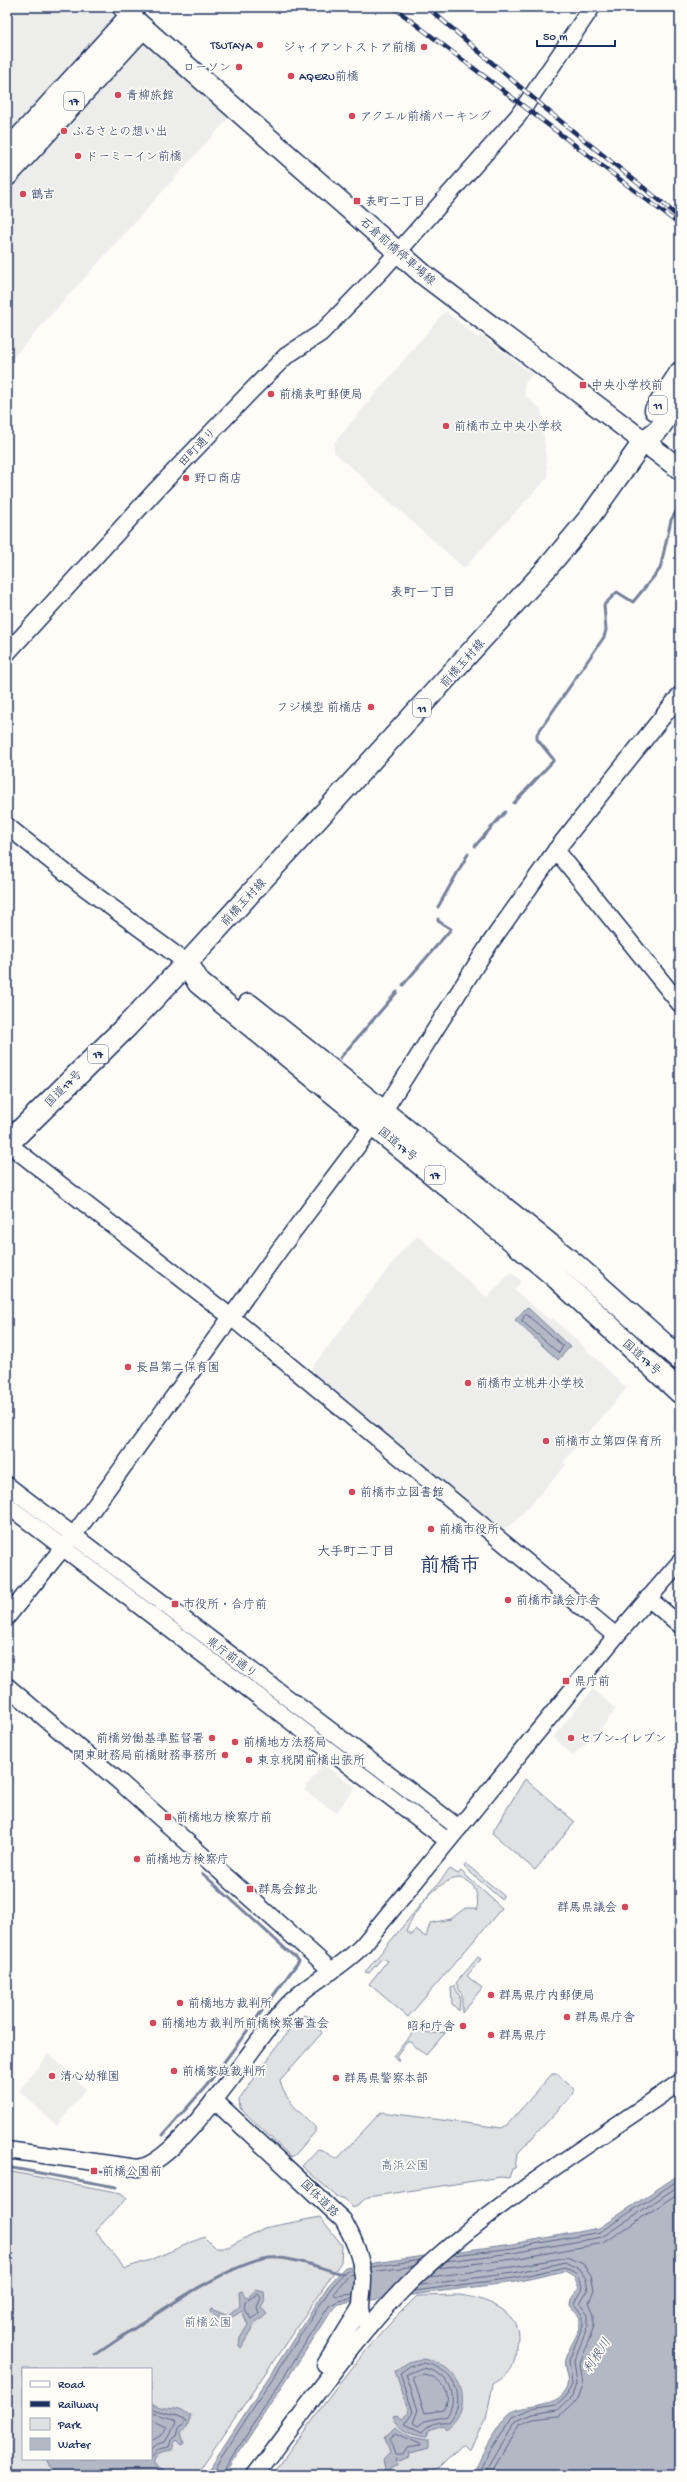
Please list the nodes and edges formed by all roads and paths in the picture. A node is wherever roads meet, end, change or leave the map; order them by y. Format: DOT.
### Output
graph roads {
  1 [pos="592,7"];
  2 [pos="132,14"];
  3 [pos="7,151"];
  4 [pos="7,176"];
  5 [pos="397,252"];
  6 [pos="680,372"];
  7 [pos="680,397"];
  8 [pos="643,442"];
  9 [pos="680,469"];
  10 [pos="7,653"];
  11 [pos="680,695"];
  12 [pos="7,826"];
  13 [pos="556,850"];
  14 [pos="187,963"];
  15 [pos="680,1004"];
  16 [pos="378,1118"];
  17 [pos="7,1144"];
  18 [pos="231,1317"];
  19 [pos="680,1360"];
  20 [pos="680,1392"];
  21 [pos="7,1485"];
  22 [pos="7,1505"];
  23 [pos="74,1535"];
  24 [pos="62,1548"];
  25 [pos="680,1562"];
  26 [pos="648,1598"];
  27 [pos="7,1617"];
  28 [pos="680,1625"];
  29 [pos="616,1636"];
  30 [pos="7,1686"];
  31 [pos="459,1828"];
  32 [pos="448,1841"];
  33 [pos="332,1971"];
  34 [pos="680,2082"];
  35 [pos="214,2100"];
  36 [pos="7,2150"];
  37 [pos="360,2306"];
  38 [pos="369,2326"];
  39 [pos="302,2412"];
  40 [pos="255,2475"];
  1 -- 5 [label="street, 田町通り"];
  2 -- 3 [label="main road, 17"];
  2 -- 4 [label="main road, 17"];
  2 -- 5 [label="main road, 石倉前橋停車場線"];
  5 -- 8 [label="main road, 石倉前橋停車場線"];
  5 -- 10 [label="street, 田町通り"];
  6 -- 8 [label="main road, 前橋玉村線 / 11"];
  7 -- 8 [label="main road, 前橋玉村線 / 11"];
  8 -- 9 [label="main road, 石倉前橋停車場線"];
  8 -- 14 [label="main road, 前橋玉村線 / 11"];
  11 -- 13 [label="street"];
  12 -- 14 [label="street"];
  13 -- 15 [label="street"];
  13 -- 16 [label="street"];
  14 -- 16 [label="highway, 国道17号 / 17"];
  14 -- 17 [label="highway, 国道17号 / 17"];
  16 -- 18 [label="street"];
  16 -- 19 [label="highway, 国道17号 / 17"];
  16 -- 20 [label="highway, 国道17号 / 17"];
  17 -- 18 [label="street"];
  18 -- 23 [label="street"];
  18 -- 29 [label="street"];
  21 -- 23 [label="street, 県庁前通り"];
  22 -- 24 [label="street, 県庁前通り"];
  23 -- 24 [label="street"];
  23 -- 31 [label="street, 県庁前通り"];
  24 -- 27 [label="street"];
  24 -- 32 [label="street, 県庁前通り"];
  25 -- 26 [label="street"];
  26 -- 28 [label="street"];
  26 -- 29 [label="street"];
  29 -- 31 [label="street"];
  30 -- 33 [label="street"];
  31 -- 32 [label="street"];
  32 -- 33 [label="street"];
  33 -- 35 [label="street"];
  34 -- 38 [label="street"];
  35 -- 36 [label="street"];
  35 -- 37 [label="street, 国体道路"];
  37 -- 38 [label="street"];
  37 -- 39 [label="street"];
  38 -- 39 [label="street"];
  39 -- 40 [label="street"];
}
